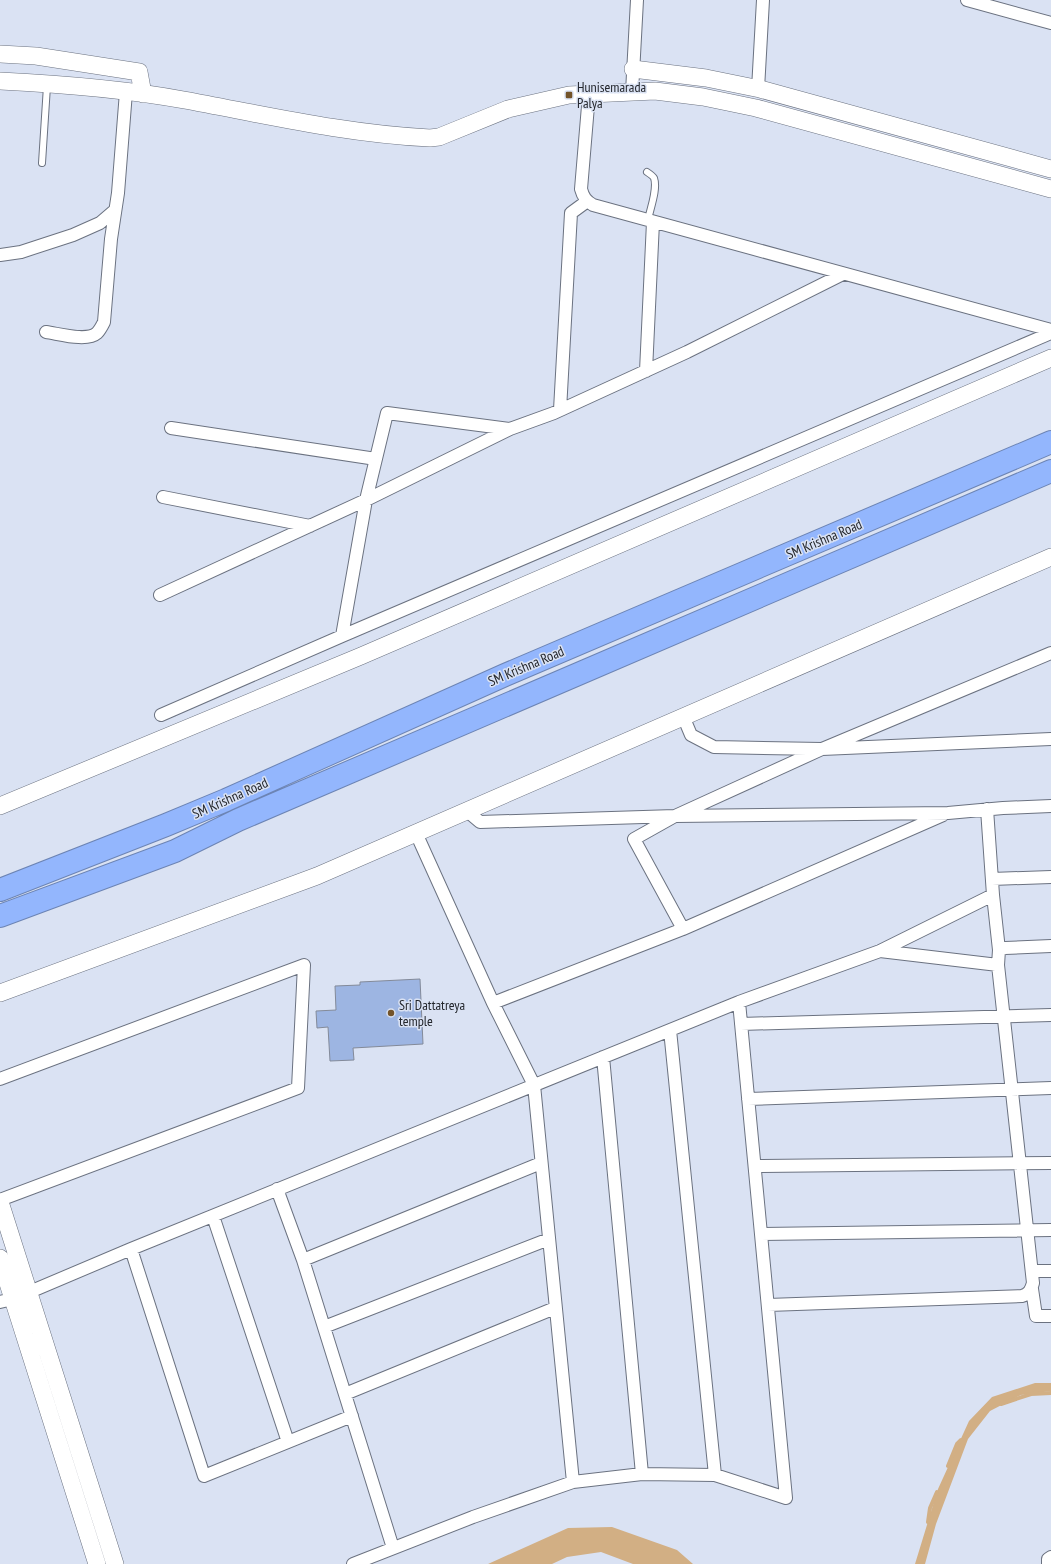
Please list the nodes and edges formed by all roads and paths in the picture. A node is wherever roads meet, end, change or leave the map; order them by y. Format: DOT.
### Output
graph roads {
  1 [pos="637,0"];
  2 [pos="763,0"];
  3 [pos="967,0"];
  4 [pos="1051,23"];
  5 [pos="0,54"];
  6 [pos="633,69"];
  7 [pos="0,81"];
  8 [pos="47,84"];
  9 [pos="758,89"];
  10 [pos="126,92"];
  11 [pos="632,92"];
  12 [pos="143,94"];
  13 [pos="589,94"];
  14 [pos="42,163"];
  15 [pos="1051,170"];
  16 [pos="647,172"];
  17 [pos="1051,189"];
  18 [pos="586,202"];
  19 [pos="114,211"];
  20 [pos="650,221"];
  21 [pos="0,256"];
  22 [pos="843,274"];
  23 [pos="1051,330"];
  24 [pos="46,332"];
  25 [pos="1051,333"];
  26 [pos="1051,358"];
  27 [pos="646,371"];
  28 [pos="560,410"];
  29 [pos="171,428"];
  30 [pos="510,429"];
  31 [pos="1051,442"];
  32 [pos="376,459"];
  33 [pos="1051,471"];
  34 [pos="163,497"];
  35 [pos="366,500"];
  36 [pos="310,526"];
  37 [pos="1051,557"];
  38 [pos="160,595"];
  39 [pos="342,636"];
  40 [pos="1051,653"];
  41 [pos="161,715"];
  42 [pos="683,716"];
  43 [pos="1051,739"];
  44 [pos="822,749"];
  45 [pos="0,806"];
  46 [pos="1051,806"];
  47 [pos="987,809"];
  48 [pos="467,811"];
  49 [pos="948,813"];
  50 [pos="675,816"];
  51 [pos="416,833"];
  52 [pos="1051,878"];
  53 [pos="992,879"];
  54 [pos="0,890"];
  55 [pos="993,895"];
  56 [pos="0,916"];
  57 [pos="683,929"];
  58 [pos="1051,946"];
  59 [pos="999,950"];
  60 [pos="880,951"];
  61 [pos="998,965"];
  62 [pos="0,993"];
  63 [pos="739,1002"];
  64 [pos="493,1003"];
  65 [pos="1051,1015"];
  66 [pos="1004,1016"];
  67 [pos="741,1024"];
  68 [pos="670,1030"];
  69 [pos="603,1057"];
  70 [pos="0,1079"];
  71 [pos="534,1085"];
  72 [pos="1051,1088"];
  73 [pos="1012,1090"];
  74 [pos="748,1099"];
  75 [pos="541,1163"];
  76 [pos="1051,1163"];
  77 [pos="1020,1164"];
  78 [pos="755,1166"];
  79 [pos="277,1190"];
  80 [pos="0,1201"];
  81 [pos="213,1216"];
  82 [pos="1027,1230"];
  83 [pos="1051,1230"];
  84 [pos="761,1234"];
  85 [pos="549,1239"];
  86 [pos="131,1249"];
  87 [pos="0,1258"];
  88 [pos="303,1260"];
  89 [pos="1032,1271"];
  90 [pos="1051,1271"];
  91 [pos="1032,1289"];
  92 [pos="30,1292"];
  93 [pos="6,1301"];
  94 [pos="768,1305"];
  95 [pos="555,1308"];
  96 [pos="1051,1316"];
  97 [pos="324,1327"];
  98 [pos="345,1394"];
  99 [pos="352,1416"];
  100 [pos="288,1442"];
  101 [pos="642,1474"];
  102 [pos="715,1475"];
  103 [pos="573,1482"];
  104 [pos="393,1548"];
  105 [pos="1051,1557"];
  106 [pos="97,1564"];
  107 [pos="115,1564"];
  108 [pos="353,1564"];
  109 [pos="1048,1564"];
  1 -- 6 [label="street"];
  2 -- 9 [label="street"];
  3 -- 4 [label="street"];
  5 -- 12 [label="street"];
  6 -- 9 [label="street"];
  6 -- 11 [label="street"];
  7 -- 8 [label="street"];
  8 -- 10 [label="street"];
  8 -- 14 [label="lane"];
  9 -- 15 [label="street"];
  10 -- 12 [label="street"];
  10 -- 19 [label="street"];
  11 -- 13 [label="street"];
  11 -- 17 [label="street"];
  12 -- 13 [label="street"];
  13 -- 18 [label="street"];
  16 -- 20 [label="lane"];
  18 -- 20 [label="street"];
  18 -- 28 [label="street"];
  19 -- 21 [label="street"];
  19 -- 24 [label="street"];
  20 -- 22 [label="street"];
  20 -- 27 [label="street"];
  22 -- 23 [label="street"];
  22 -- 27 [label="street"];
  25 -- 39 [label="street"];
  26 -- 45 [label="street"];
  27 -- 28 [label="street"];
  28 -- 30 [label="street"];
  29 -- 32 [label="street"];
  30 -- 32 [label="street"];
  30 -- 35 [label="street"];
  31 -- 54 [label="highway, SM Krishna Road"];
  32 -- 35 [label="street"];
  33 -- 56 [label="highway, SM Krishna Road"];
  34 -- 36 [label="street"];
  35 -- 36 [label="street"];
  35 -- 39 [label="street"];
  36 -- 38 [label="street"];
  37 -- 42 [label="street"];
  39 -- 41 [label="street"];
  40 -- 44 [label="street"];
  42 -- 44 [label="street"];
  42 -- 48 [label="street"];
  43 -- 44 [label="street"];
  44 -- 50 [label="street"];
  46 -- 47 [label="street"];
  47 -- 49 [label="street"];
  47 -- 53 [label="street"];
  48 -- 50 [label="street"];
  48 -- 51 [label="street"];
  49 -- 50 [label="street"];
  49 -- 57 [label="street"];
  50 -- 57 [label="street"];
  51 -- 62 [label="street"];
  51 -- 64 [label="street"];
  52 -- 53 [label="street"];
  53 -- 55 [label="street"];
  55 -- 59 [label="street"];
  55 -- 60 [label="street"];
  57 -- 64 [label="street"];
  58 -- 59 [label="street"];
  59 -- 61 [label="street"];
  60 -- 61 [label="street"];
  60 -- 63 [label="street"];
  61 -- 66 [label="street"];
  63 -- 67 [label="street"];
  63 -- 68 [label="street"];
  64 -- 71 [label="street"];
  65 -- 66 [label="street"];
  66 -- 67 [label="street"];
  66 -- 73 [label="street"];
  67 -- 74 [label="street"];
  68 -- 69 [label="street"];
  68 -- 102 [label="street"];
  69 -- 71 [label="street"];
  69 -- 101 [label="street"];
  70 -- 80 [label="street"];
  71 -- 75 [label="street"];
  71 -- 79 [label="street"];
  72 -- 73 [label="street"];
  73 -- 74 [label="street"];
  73 -- 77 [label="street"];
  74 -- 78 [label="street"];
  75 -- 85 [label="street"];
  75 -- 88 [label="street"];
  76 -- 77 [label="street"];
  77 -- 78 [label="street"];
  77 -- 82 [label="street"];
  78 -- 84 [label="street"];
  79 -- 81 [label="street"];
  79 -- 88 [label="street"];
  80 -- 92 [label="street"];
  81 -- 86 [label="street"];
  81 -- 100 [label="street"];
  82 -- 83 [label="street"];
  82 -- 84 [label="street"];
  82 -- 89 [label="street"];
  84 -- 94 [label="street"];
  85 -- 95 [label="street"];
  85 -- 97 [label="street"];
  86 -- 92 [label="street"];
  86 -- 100 [label="street"];
  87 -- 93 [label="street"];
  88 -- 97 [label="street"];
  89 -- 90 [label="street"];
  89 -- 91 [label="street"];
  91 -- 94 [label="street"];
  91 -- 96 [label="street"];
  92 -- 93 [label="street"];
  92 -- 107 [label="street"];
  93 -- 106 [label="street"];
  94 -- 102 [label="street"];
  95 -- 98 [label="street"];
  95 -- 103 [label="street"];
  97 -- 98 [label="street"];
  98 -- 99 [label="street"];
  99 -- 100 [label="street"];
  99 -- 104 [label="street"];
  101 -- 102 [label="street"];
  101 -- 103 [label="street"];
  103 -- 104 [label="street"];
  104 -- 108 [label="street"];
  105 -- 109 [label="street"];
}
